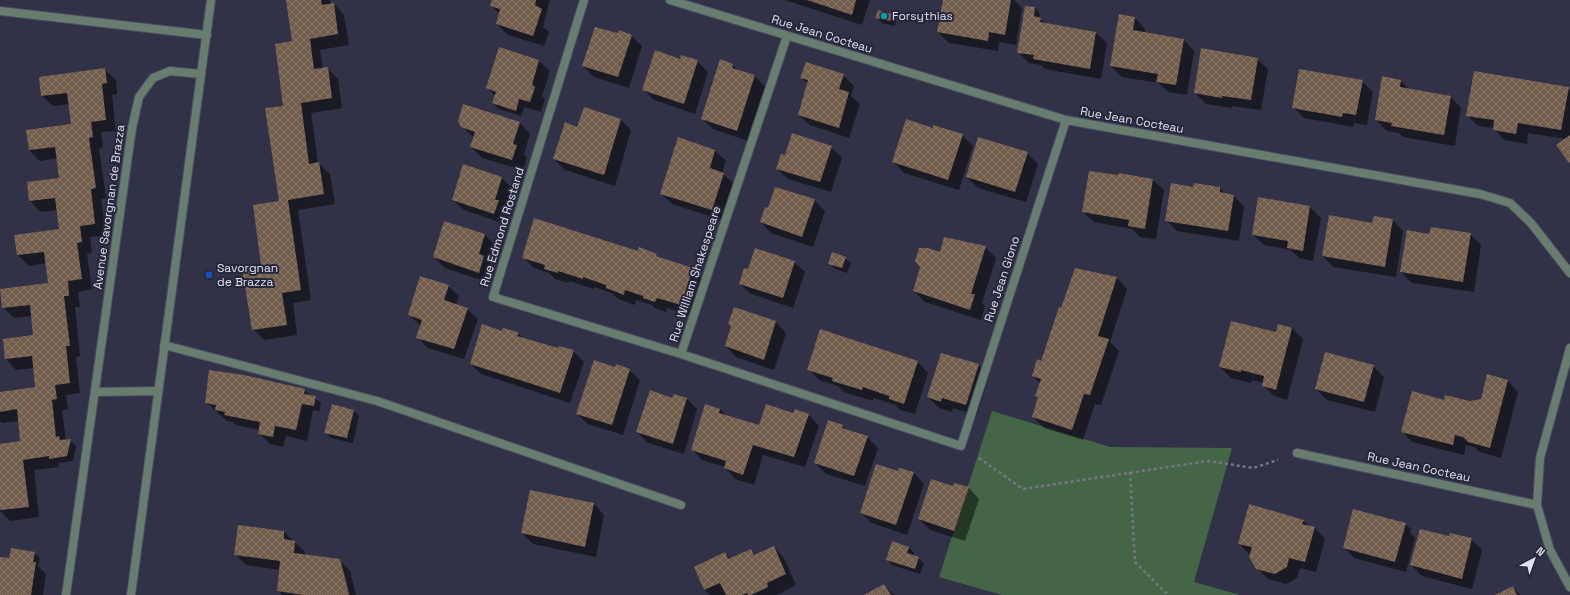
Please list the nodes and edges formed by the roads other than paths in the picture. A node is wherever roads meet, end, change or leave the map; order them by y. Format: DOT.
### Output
graph roads {
  1 [pos="211,0"];
  2 [pos="584,0"];
  3 [pos="670,0"];
  4 [pos="0,11"];
  5 [pos="207,35"];
  6 [pos="787,36"];
  7 [pos="201,74"];
  8 [pos="1066,120"];
  9 [pos="1570,273"];
  10 [pos="164,345"];
  11 [pos="1570,348"];
  12 [pos="681,354"];
  13 [pos="158,391"];
  14 [pos="95,392"];
  15 [pos="962,446"];
  16 [pos="1297,453"];
  17 [pos="681,505"];
  18 [pos="1537,505"];
  19 [pos="1570,587"];
  20 [pos="66,595"];
  21 [pos="131,595"];
  1 -- 5 [label="street"];
  2 -- 12 [label="street, Rue Edmond Rostand"];
  3 -- 6 [label="street, Rue Jean Cocteau"];
  4 -- 5 [label="street"];
  5 -- 7 [label="street"];
  6 -- 8 [label="street, Rue Jean Cocteau"];
  6 -- 12 [label="street, Rue William Shakespeare"];
  7 -- 10 [label="street"];
  7 -- 14 [label="street, Avenue Savorgnan de Brazza"];
  8 -- 9 [label="street, Rue Jean Cocteau"];
  8 -- 15 [label="street, Rue Jean Giono"];
  10 -- 13 [label="street"];
  10 -- 17 [label="street"];
  11 -- 18 [label="street"];
  12 -- 15 [label="street, Rue William Shakespeare"];
  13 -- 14 [label="street"];
  13 -- 21 [label="street"];
  14 -- 20 [label="street, Avenue Savorgnan de Brazza"];
  16 -- 18 [label="street, Rue Jean Cocteau"];
  18 -- 19 [label="street"];
}
